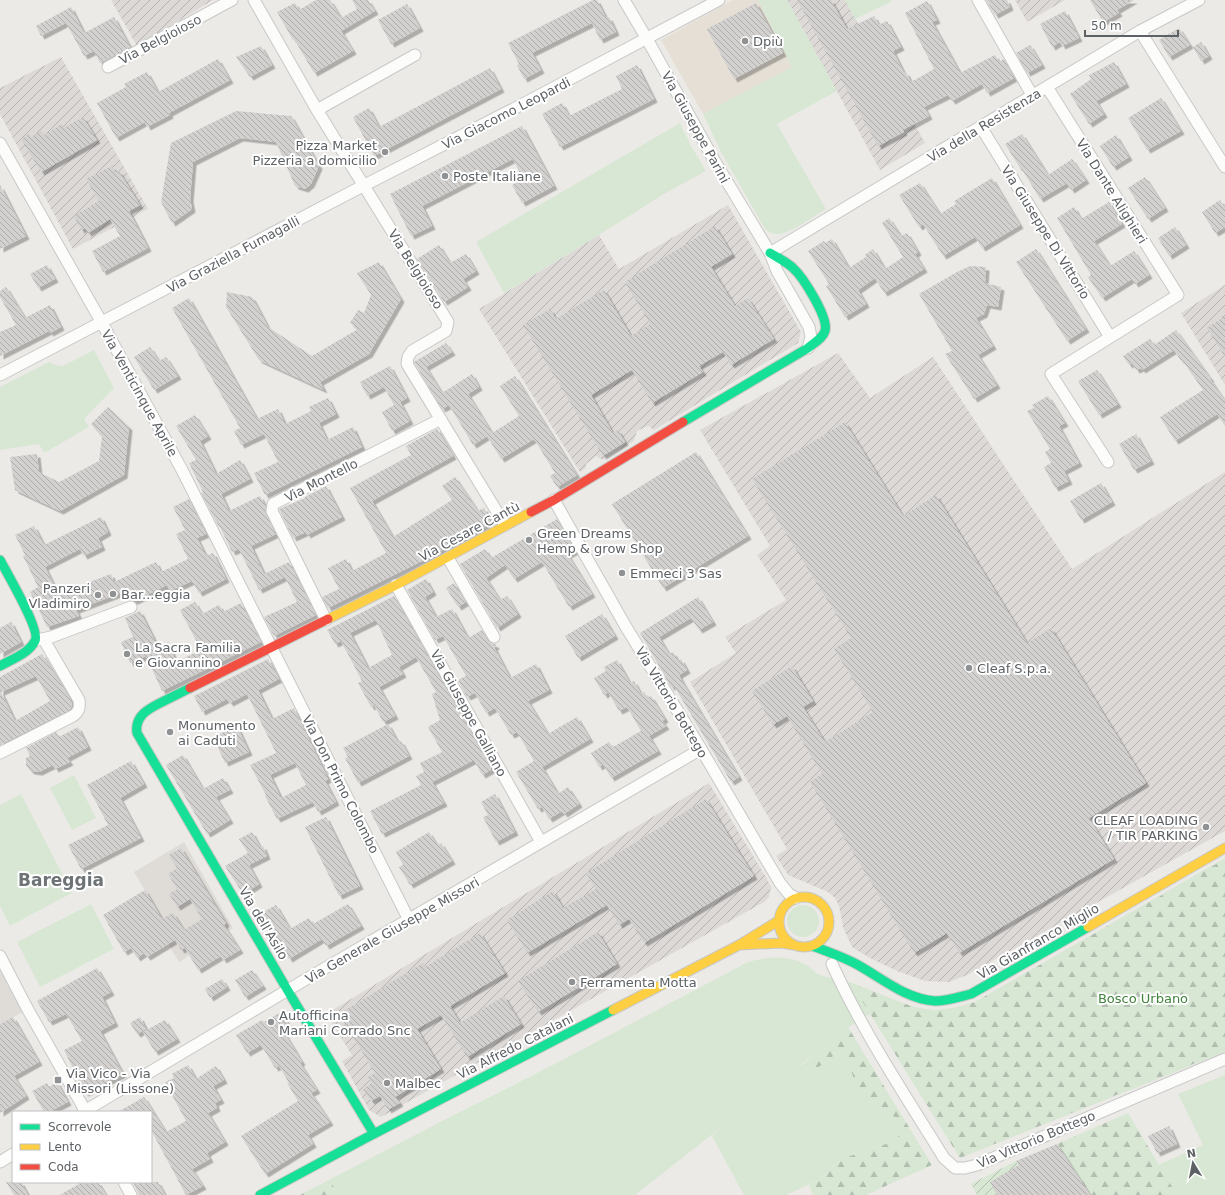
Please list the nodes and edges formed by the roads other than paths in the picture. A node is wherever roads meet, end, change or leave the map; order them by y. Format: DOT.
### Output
graph roads {
  1 [pos="232,0"];
  2 [pos="254,0"];
  3 [pos="624,0"];
  4 [pos="719,0"];
  5 [pos="978,0"];
  6 [pos="1198,0"];
  7 [pos="1140,31"];
  8 [pos="647,39"];
  9 [pos="415,56"];
  10 [pos="108,67"];
  11 [pos="1047,87"];
  12 [pos="1032,96"];
  13 [pos="317,110"];
  14 [pos="981,127"];
  15 [pos="0,143"];
  16 [pos="1225,167"];
  17 [pos="364,186"];
  18 [pos="770,253"];
  19 [pos="102,323"];
  20 [pos="1110,337"];
  21 [pos="808,348"];
  22 [pos="0,375"];
  23 [pos="441,419"];
  24 [pos="1108,462"];
  25 [pos="554,500"];
  26 [pos="505,525"];
  27 [pos="448,558"];
  28 [pos="0,560"];
  29 [pos="396,584"];
  30 [pos="131,607"];
  31 [pos="326,620"];
  32 [pos="494,637"];
  33 [pos="40,640"];
  34 [pos="272,647"];
  35 [pos="0,666"];
  36 [pos="136,724"];
  37 [pos="701,749"];
  38 [pos="0,753"];
  39 [pos="541,842"];
  40 [pos="1225,848"];
  41 [pos="796,898"];
  42 [pos="409,920"];
  43 [pos="778,921"];
  44 [pos="829,931"];
  45 [pos="740,945"];
  46 [pos="794,945"];
  47 [pos="813,946"];
  48 [pos="0,956"];
  49 [pos="832,964"];
  50 [pos="856,964"];
  51 [pos="288,990"];
  52 [pos="1225,1058"];
  53 [pos="84,1111"];
  54 [pos="87,1111"];
  55 [pos="374,1134"];
  56 [pos="12,1155"];
  57 [pos="0,1162"];
  58 [pos="125,1183"];
  59 [pos="131,1195"];
  60 [pos="260,1195"];
  1 -- 10 [label="street, Via Belgioioso"];
  2 -- 13 [label="street, Via Belgioioso"];
  3 -- 8 [label="street, Via Giuseppe Parini"];
  4 -- 8 [label="street, Via Giacomo Leopardi"];
  5 -- 12 [label="street"];
  6 -- 7 [label="street, Via della Resistenza"];
  7 -- 11 [label="street, Via della Resistenza"];
  7 -- 16 [label="street"];
  8 -- 17 [label="street, Via Giacomo Leopardi"];
  8 -- 18 [label="street, Via Giuseppe Parini"];
  9 -- 13 [label="street"];
  11 -- 12 [label="street, Via della Resistenza"];
  11 -- 20 [label="street, Via Dante Alighieri"];
  12 -- 14 [label="street, Via della Resistenza"];
  13 -- 17 [label="street, Via Belgioioso"];
  14 -- 18 [label="street, Via della Resistenza"];
  14 -- 20 [label="street, Via Giuseppe Di Vittorio"];
  15 -- 19 [label="street, Via Venticinque Aprile"];
  17 -- 19 [label="street, Via Graziella Fumagalli"];
  17 -- 23 [label="street, Via Belgioioso"];
  18 -- 21 [label="street, Via Giuseppe Parini"];
  18 -- 21 [label="street, Via Giuseppe Parini"];
  19 -- 22 [label="street, Via Graziella Fumagalli"];
  19 -- 34 [label="street, Via Venticinque Aprile"];
  20 -- 24 [label="street"];
  21 -- 25 [label="street, Via Cesare Cantù"];
  23 -- 26 [label="street, Via Belgioioso"];
  23 -- 31 [label="street, Via Montello"];
  25 -- 26 [label="street, Via Cesare Cantù"];
  25 -- 37 [label="street, Via Vittorio Bottego"];
  26 -- 27 [label="street, Via Cesare Cantù"];
  27 -- 29 [label="street, Via Cesare Cantù"];
  27 -- 32 [label="street"];
  28 -- 33 [label="street"];
  29 -- 31 [label="street, Via Cesare Cantù"];
  29 -- 39 [label="street, Via Giuseppe Galliano"];
  30 -- 33 [label="street"];
  31 -- 34 [label="street, Via Cesare Cantù"];
  33 -- 35 [label="street"];
  33 -- 38 [label="street"];
  34 -- 36 [label="street, Via Cesare Cantù"];
  34 -- 42 [label="street, Via Don Primo Colombo"];
  36 -- 51 [label="street, Via dell'Asilo"];
  37 -- 39 [label="street, Via Generale Giuseppe Missori"];
  37 -- 41 [label="street, Via Vittorio Bottego"];
  39 -- 42 [label="street, Via Generale Giuseppe Missori"];
  40 -- 50 [label="street, Via Gianfranco Miglio"];
  41 -- 43 [label="street"];
  41 -- 44 [label="street"];
  42 -- 51 [label="street, Via Generale Giuseppe Missori"];
  43 -- 45 [label="street, Via Alfredo Catalani"];
  43 -- 46 [label="street"];
  44 -- 47 [label="street"];
  44 -- 50 [label="street, Via Gianfranco Miglio"];
  45 -- 46 [label="street, Via Alfredo Catalani"];
  45 -- 55 [label="street, Via Alfredo Catalani"];
  46 -- 47 [label="street"];
  47 -- 50 [label="street, Via Gianfranco Miglio"];
  48 -- 53 [label="street"];
  49 -- 52 [label="street, Via Vittorio Bottego"];
  51 -- 54 [label="street, Via Generale Giuseppe Missori"];
  51 -- 55 [label="street, Via dell'Asilo"];
  55 -- 60 [label="street, Via Alfredo Catalani"];
  56 -- 57 [label="street"];
  58 -- 59 [label="street"];
}
